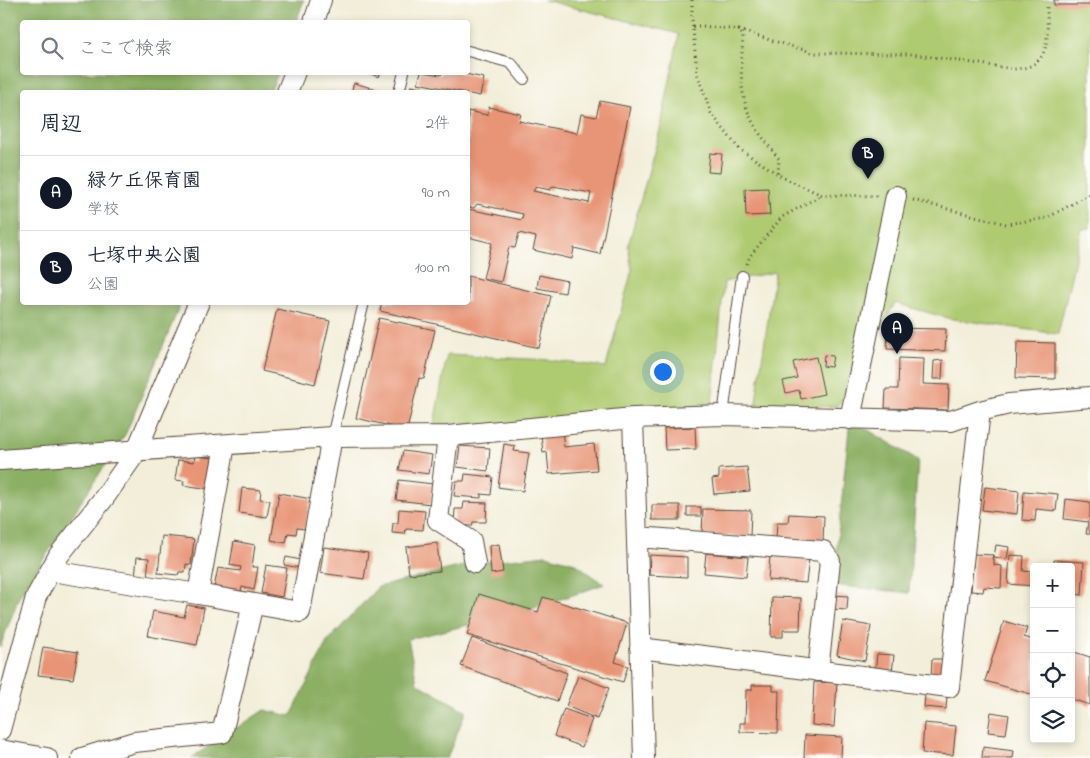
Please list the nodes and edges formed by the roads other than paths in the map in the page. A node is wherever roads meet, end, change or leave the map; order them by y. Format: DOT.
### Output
graph roads {
  1 [pos="321,0"];
  2 [pos="315,20"];
  3 [pos="470,52"];
  4 [pos="294,75"];
  5 [pos="403,75"];
  6 [pos="524,79"];
  7 [pos="287,90"];
  8 [pos="400,90"];
  9 [pos="896,196"];
  10 [pos="742,276"];
  11 [pos="198,305"];
  12 [pos="363,305"];
  13 [pos="1090,397"];
  14 [pos="980,411"];
  15 [pos="723,415"];
  16 [pos="633,418"];
  17 [pos="850,419"];
  18 [pos="448,436"];
  19 [pos="332,437"];
  20 [pos="225,445"];
  21 [pos="136,452"];
  22 [pos="0,460"];
  23 [pos="637,537"];
  24 [pos="475,563"];
  25 [pos="51,571"];
  26 [pos="198,594"];
  27 [pos="254,604"];
  28 [pos="640,648"];
  29 [pos="818,671"];
  30 [pos="0,730"];
  31 [pos="0,750"];
  32 [pos="47,758"];
  33 [pos="82,758"];
  34 [pos="644,758"];
  1 -- 2 [label="street"];
  3 -- 6 [label="lane"];
  4 -- 7 [label="street"];
  5 -- 8 [label="lane"];
  9 -- 17 [label="street"];
  10 -- 15 [label="lane"];
  11 -- 21 [label="street"];
  12 -- 19 [label="lane"];
  13 -- 14 [label="street"];
  14 -- 17 [label="street"];
  14 -- 29 [label="street"];
  15 -- 16 [label="street"];
  15 -- 17 [label="street"];
  16 -- 18 [label="street"];
  16 -- 23 [label="street"];
  18 -- 19 [label="street"];
  18 -- 24 [label="street"];
  19 -- 20 [label="street"];
  19 -- 27 [label="street"];
  20 -- 21 [label="street"];
  20 -- 26 [label="street"];
  21 -- 22 [label="street"];
  21 -- 25 [label="street"];
  23 -- 28 [label="street"];
  23 -- 29 [label="street"];
  25 -- 26 [label="street"];
  25 -- 30 [label="street"];
  26 -- 27 [label="street"];
  27 -- 33 [label="street"];
  28 -- 29 [label="street"];
  28 -- 34 [label="street"];
  31 -- 32 [label="street"];
}
